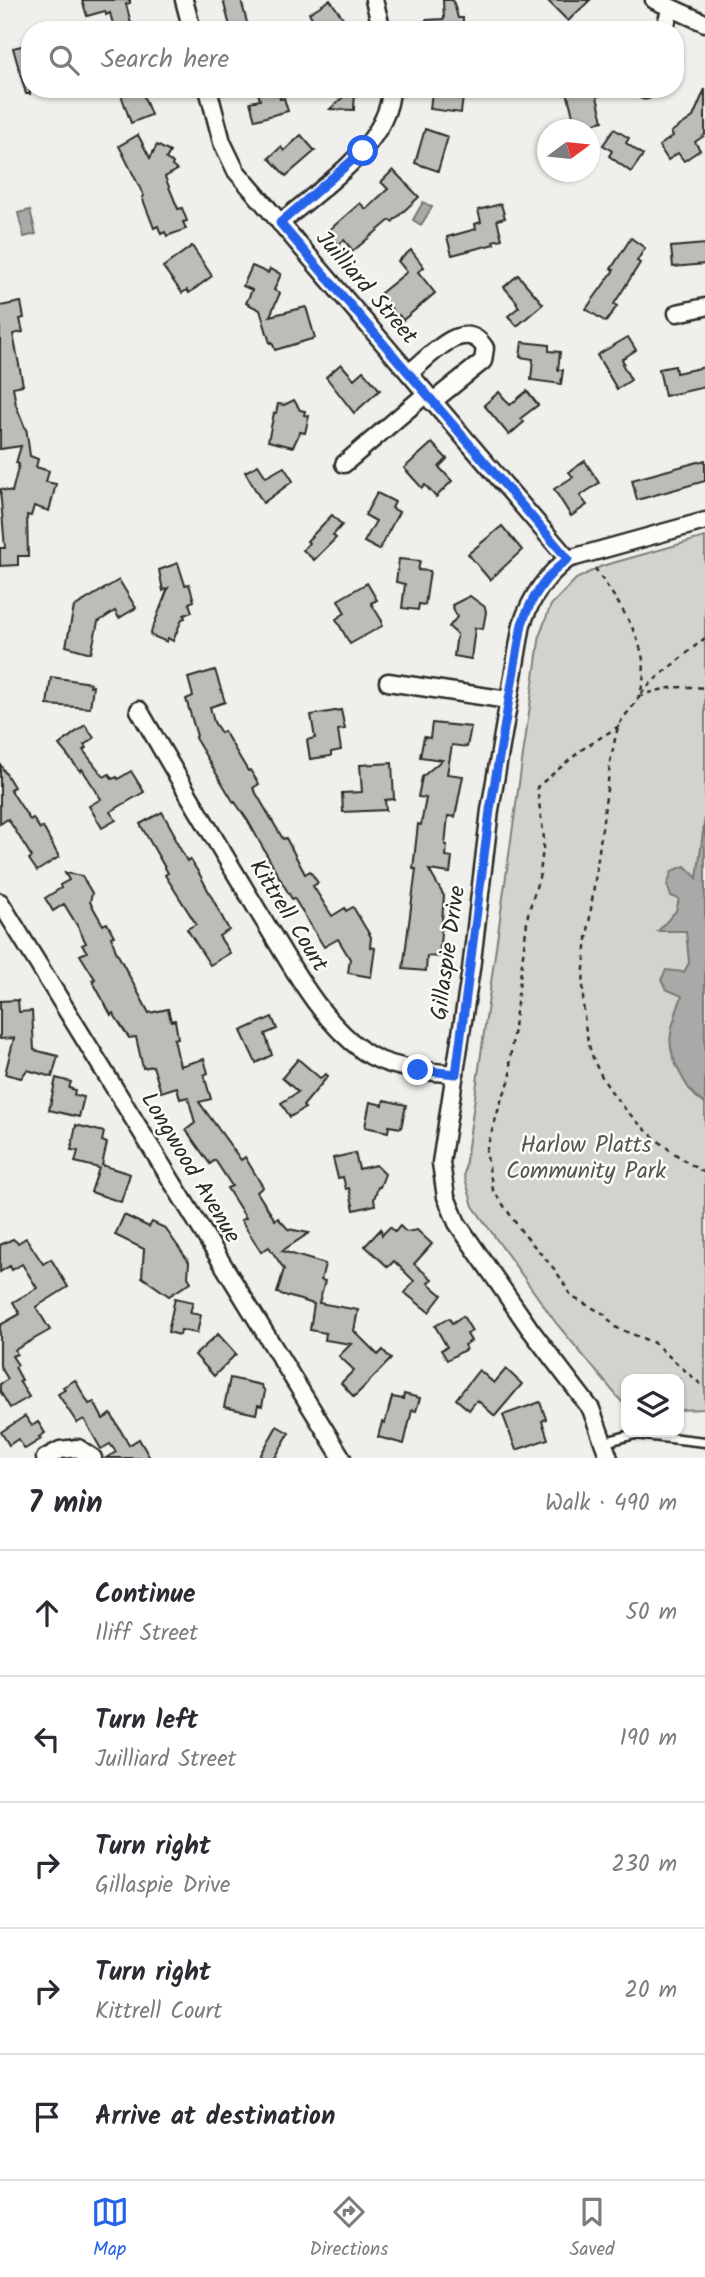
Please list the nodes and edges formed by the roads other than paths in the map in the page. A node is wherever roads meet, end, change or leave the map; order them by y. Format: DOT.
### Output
graph roads {
  1 [pos="184,0"];
  2 [pos="374,0"];
  3 [pos="654,0"];
  4 [pos="671,8"];
  5 [pos="190,21"];
  6 [pos="380,21"];
  7 [pos="667,21"];
  8 [pos="705,23"];
  9 [pos="210,98"];
  10 [pos="389,98"];
  11 [pos="280,223"];
  12 [pos="705,307"];
  13 [pos="677,313"];
  14 [pos="409,373"];
  15 [pos="429,398"];
  16 [pos="344,464"];
  17 [pos="705,521"];
  18 [pos="568,559"];
  19 [pos="388,682"];
  20 [pos="508,700"];
  21 [pos="139,710"];
  22 [pos="0,902"];
  23 [pos="456,1074"];
  24 [pos="705,1442"];
  25 [pos="607,1450"];
  26 [pos="45,1458"];
  27 [pos="93,1458"];
  28 [pos="342,1458"];
  1 -- 5 [label="street"];
  2 -- 6 [label="street"];
  3 -- 4 [label="street"];
  4 -- 7 [label="street"];
  4 -- 8 [label="street"];
  9 -- 11 [label="street, Juilliard Street"];
  10 -- 11 [label="street"];
  11 -- 14 [label="street, Juilliard Street"];
  12 -- 13 [label="street"];
  14 -- 15 [label="street, Juilliard Street"];
  14 -- 15 [label="street, Juilliard Street"];
  15 -- 16 [label="street, Juilliard Street"];
  15 -- 18 [label="street, Juilliard Street"];
  17 -- 18 [label="street"];
  18 -- 20 [label="street, Gillaspie Drive"];
  19 -- 20 [label="street"];
  20 -- 23 [label="street, Gillaspie Drive"];
  21 -- 23 [label="street, Kittrell Court"];
  22 -- 28 [label="street, Longwood Avenue"];
  23 -- 25 [label="street, Gillaspie Drive"];
  24 -- 25 [label="lane"];
  26 -- 27 [label="street"];
}
